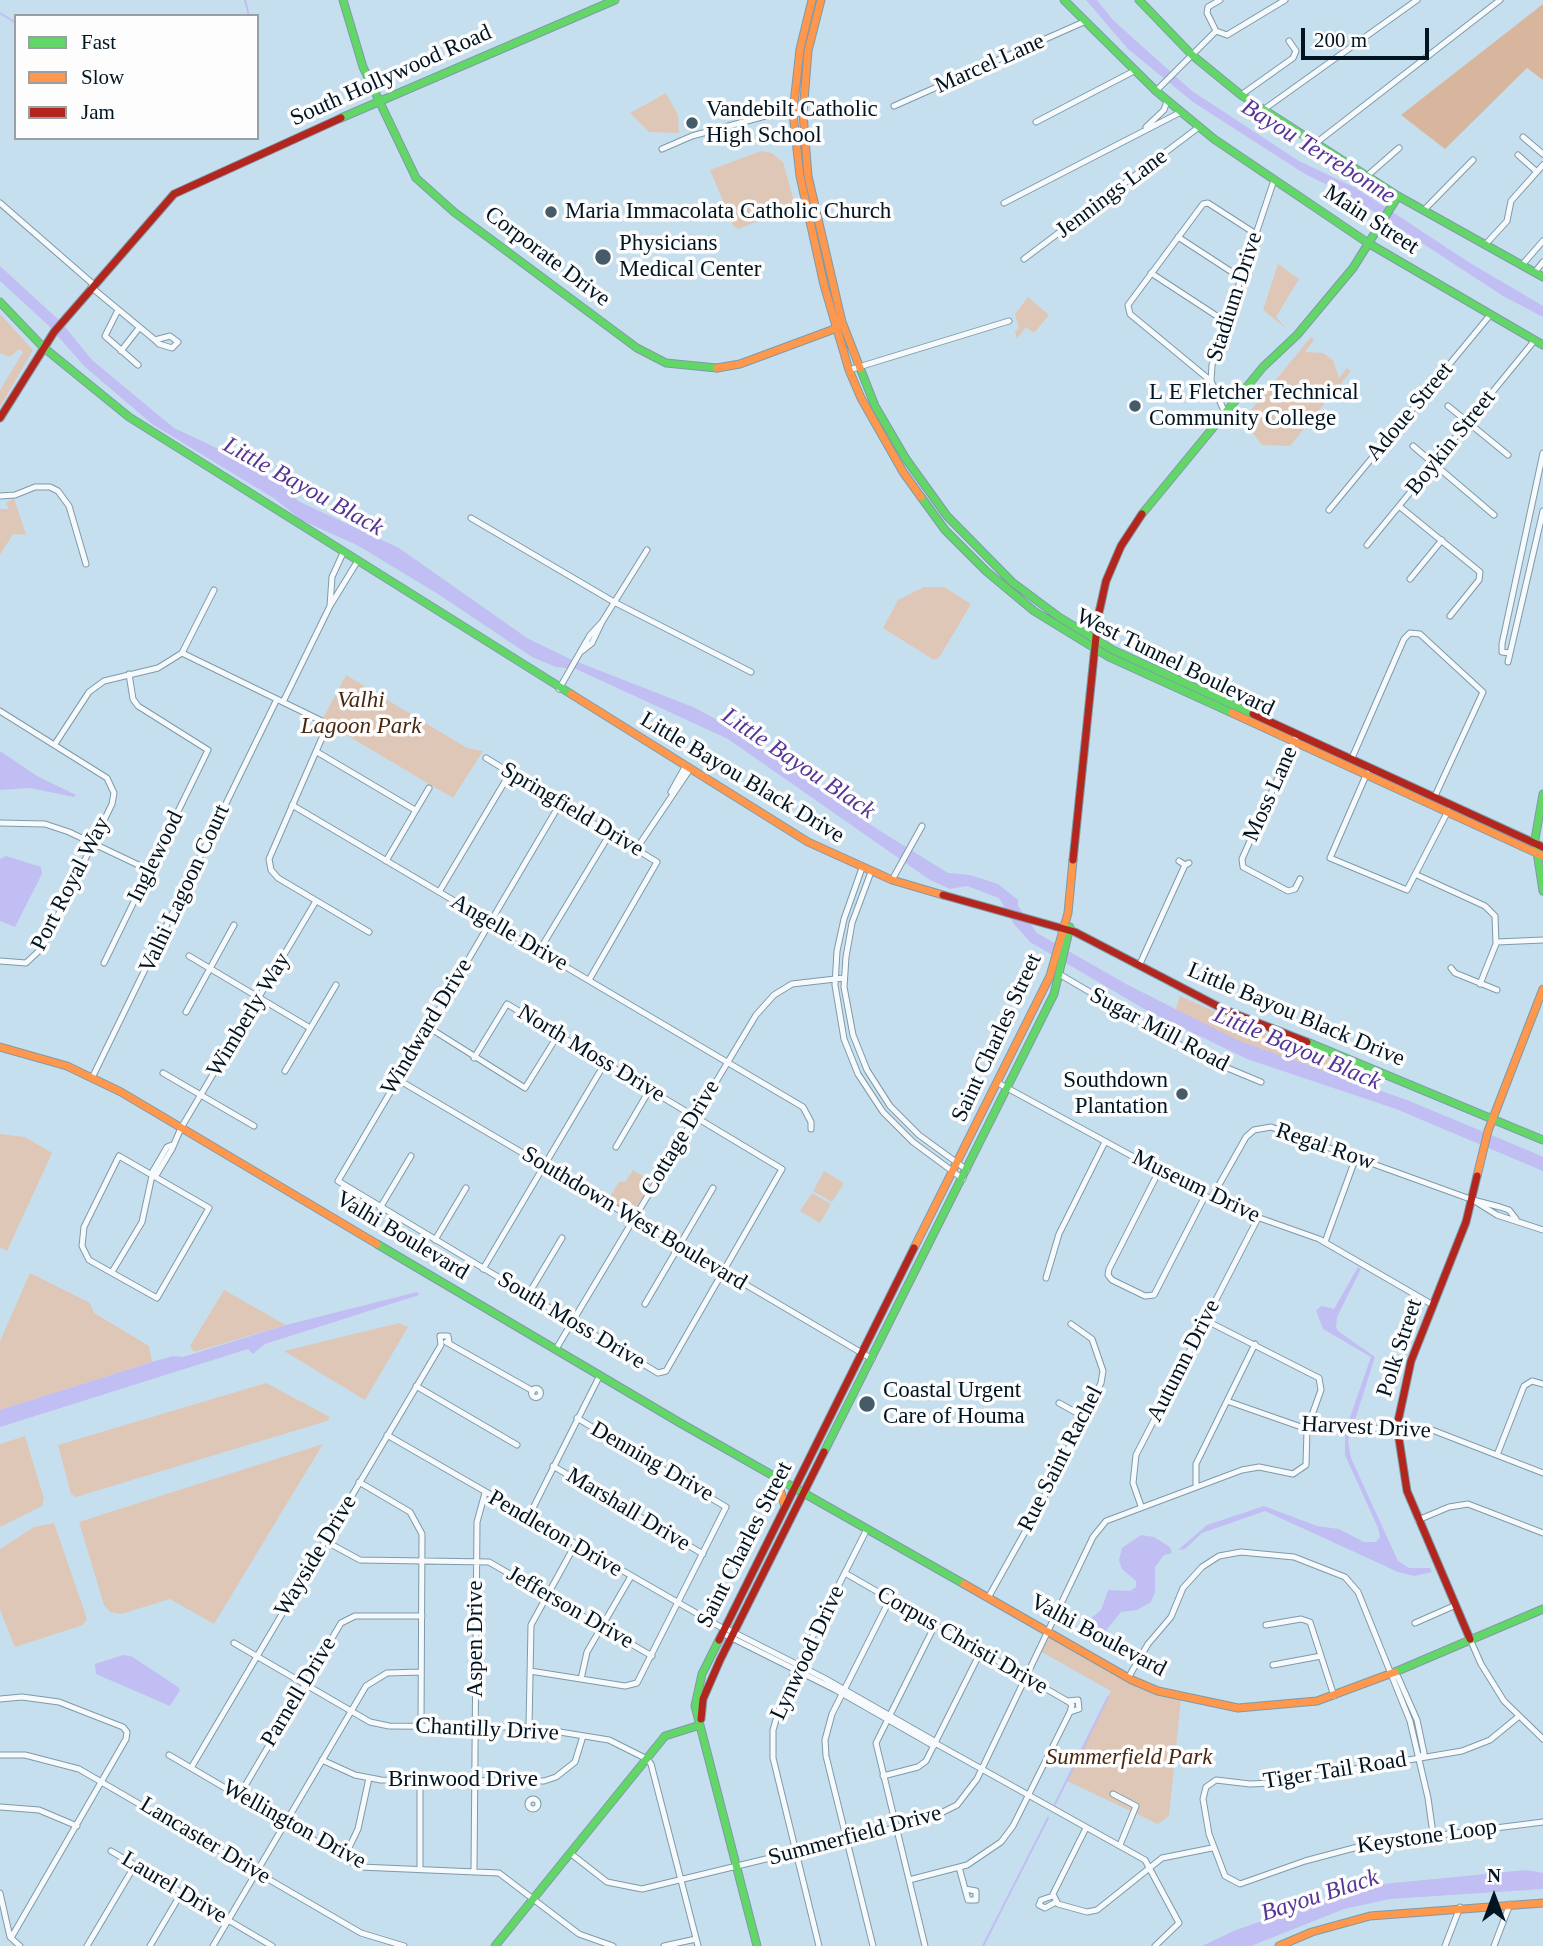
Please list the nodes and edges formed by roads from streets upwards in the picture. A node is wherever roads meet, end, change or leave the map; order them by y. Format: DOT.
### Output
graph roads {
  1 [pos="343,0"];
  2 [pos="615,0"];
  3 [pos="813,0"];
  4 [pos="821,0"];
  5 [pos="1064,0"];
  6 [pos="1139,0"];
  7 [pos="1220,0"];
  8 [pos="1285,0"];
  9 [pos="1417,0"];
  10 [pos="1500,0"];
  11 [pos="1086,21"];
  12 [pos="1216,31"];
  13 [pos="1289,41"];
  14 [pos="1192,55"];
  15 [pos="1136,70"];
  16 [pos="1156,91"];
  17 [pos="1241,95"];
  18 [pos="379,101"];
  19 [pos="1167,101"];
  20 [pos="894,106"];
  21 [pos="1263,110"];
  22 [pos="1181,112"];
  23 [pos="793,113"];
  24 [pos="803,113"];
  25 [pos="1036,122"];
  26 [pos="1146,127"];
  27 [pos="1199,127"];
  28 [pos="1523,137"];
  29 [pos="1316,144"];
  30 [pos="1399,148"];
  31 [pos="662,149"];
  32 [pos="1543,154"];
  33 [pos="1518,156"];
  34 [pos="1473,160"];
  35 [pos="1543,165"];
  36 [pos="1537,172"];
  37 [pos="1367,176"];
  38 [pos="1275,180"];
  39 [pos="1398,196"];
  40 [pos="0,203"];
  41 [pos="1004,203"];
  42 [pos="1424,210"];
  43 [pos="1256,234"];
  44 [pos="1178,237"];
  45 [pos="1543,241"];
  46 [pos="1368,243"];
  47 [pos="815,245"];
  48 [pos="1485,245"];
  49 [pos="826,258"];
  50 [pos="1024,259"];
  51 [pos="1543,262"];
  52 [pos="1522,265"];
  53 [pos="1151,273"];
  54 [pos="1539,274"];
  55 [pos="1241,278"];
  56 [pos="92,286"];
  57 [pos="0,302"];
  58 [pos="118,310"];
  59 [pos="1491,314"];
  60 [pos="1009,321"];
  61 [pos="842,322"];
  62 [pos="1226,322"];
  63 [pos="139,328"];
  64 [pos="836,330"];
  65 [pos="1535,340"];
  66 [pos="155,341"];
  67 [pos="1543,345"];
  68 [pos="43,347"];
  69 [pos="121,351"];
  70 [pos="138,365"];
  71 [pos="858,366"];
  72 [pos="849,370"];
  73 [pos="1211,381"];
  74 [pos="1448,406"];
  75 [pos="1225,413"];
  76 [pos="0,418"];
  77 [pos="1468,422"];
  78 [pos="1413,446"];
  79 [pos="1543,453"];
  80 [pos="1508,455"];
  81 [pos="1434,464"];
  82 [pos="0,496"];
  83 [pos="1399,506"];
  84 [pos="1329,510"];
  85 [pos="1543,511"];
  86 [pos="1494,515"];
  87 [pos="471,518"];
  88 [pos="1441,540"];
  89 [pos="1367,545"];
  90 [pos="647,550"];
  91 [pos="343,553"];
  92 [pos="357,562"];
  93 [pos="86,564"];
  94 [pos="1410,579"];
  95 [pos="214,590"];
  96 [pos="614,602"];
  97 [pos="330,606"];
  98 [pos="1450,616"];
  99 [pos="1095,639"];
  100 [pos="1094,649"];
  101 [pos="182,653"];
  102 [pos="1510,653"];
  103 [pos="1508,662"];
  104 [pos="751,672"];
  105 [pos="130,674"];
  106 [pos="559,689"];
  107 [pos="276,699"];
  108 [pos="284,702"];
  109 [pos="0,711"];
  110 [pos="1295,738"];
  111 [pos="55,744"];
  112 [pos="317,752"];
  113 [pos="486,758"];
  114 [pos="1352,758"];
  115 [pos="687,768"];
  116 [pos="1369,771"];
  117 [pos="510,773"];
  118 [pos="429,788"];
  119 [pos="1543,794"];
  120 [pos="1434,796"];
  121 [pos="561,802"];
  122 [pos="292,805"];
  123 [pos="415,810"];
  124 [pos="1448,811"];
  125 [pos="0,822"];
  126 [pos="922,826"];
  127 [pos="611,832"];
  128 [pos="93,843"];
  129 [pos="1539,845"];
  130 [pos="637,848"];
  131 [pos="1540,855"];
  132 [pos="386,861"];
  133 [pos="1178,861"];
  134 [pos="862,868"];
  135 [pos="149,870"];
  136 [pos="871,872"];
  137 [pos="1417,875"];
  138 [pos="1300,879"];
  139 [pos="892,880"];
  140 [pos="1542,885"];
  141 [pos="439,892"];
  142 [pos="316,901"];
  143 [pos="489,922"];
  144 [pos="234,925"];
  145 [pos="1067,929"];
  146 [pos="369,932"];
  147 [pos="1543,940"];
  148 [pos="1497,942"];
  149 [pos="539,951"];
  150 [pos="189,956"];
  151 [pos="1060,960"];
  152 [pos="0,961"];
  153 [pos="104,963"];
  154 [pos="1139,966"];
  155 [pos="1451,968"];
  156 [pos="210,969"];
  157 [pos="1059,974"];
  158 [pos="835,978"];
  159 [pos="844,978"];
  160 [pos="589,981"];
  161 [pos="1480,984"];
  162 [pos="336,985"];
  163 [pos="1543,989"];
  164 [pos="1497,990"];
  165 [pos="259,997"];
  166 [pos="186,1012"];
  167 [pos="428,1027"];
  168 [pos="310,1028"];
  169 [pos="558,1035"];
  170 [pos="0,1047"];
  171 [pos="474,1058"];
  172 [pos="727,1062"];
  173 [pos="605,1063"];
  174 [pos="285,1072"];
  175 [pos="163,1073"];
  176 [pos="92,1078"];
  177 [pos="397,1079"];
  178 [pos="1261,1082"];
  179 [pos="999,1083"];
  180 [pos="650,1089"];
  181 [pos="1008,1089"];
  182 [pos="202,1095"];
  183 [pos="695,1115"];
  184 [pos="1492,1119"];
  185 [pos="254,1126"];
  186 [pos="181,1128"];
  187 [pos="811,1129"];
  188 [pos="1543,1140"];
  189 [pos="1105,1142"];
  190 [pos="616,1147"];
  191 [pos="411,1156"];
  192 [pos="1356,1157"];
  193 [pos="958,1164"];
  194 [pos="544,1165"];
  195 [pos="967,1170"];
  196 [pos="1159,1171"];
  197 [pos="954,1172"];
  198 [pos="153,1176"];
  199 [pos="963,1179"];
  200 [pos="338,1181"];
  201 [pos="466,1188"];
  202 [pos="713,1188"];
  203 [pos="1208,1198"];
  204 [pos="1473,1200"];
  205 [pos="380,1208"];
  206 [pos="1504,1208"];
  207 [pos="1501,1216"];
  208 [pos="633,1219"];
  209 [pos="1517,1219"];
  210 [pos="1257,1220"];
  211 [pos="1543,1230"];
  212 [pos="562,1238"];
  213 [pos="435,1240"];
  214 [pos="1325,1242"];
  215 [pos="679,1246"];
  216 [pos="483,1269"];
  217 [pos="112,1272"];
  218 [pos="724,1272"];
  219 [pos="1046,1278"];
  220 [pos="528,1296"];
  221 [pos="645,1304"];
  222 [pos="1433,1305"];
  223 [pos="1205,1320"];
  224 [pos="573,1322"];
  225 [pos="1071,1324"];
  226 [pos="1255,1344"];
  227 [pos="556,1349"];
  228 [pos="862,1354"];
  229 [pos="872,1359"];
  230 [pos="600,1375"];
  231 [pos="1543,1384"];
  232 [pos="416,1386"];
  233 [pos="533,1391"];
  234 [pos="1227,1401"];
  235 [pos="1059,1403"];
  236 [pos="1084,1417"];
  237 [pos="577,1418"];
  238 [pos="1398,1426"];
  239 [pos="1307,1429"];
  240 [pos="387,1435"];
  241 [pos="517,1445"];
  242 [pos="1497,1455"];
  243 [pos="553,1466"];
  244 [pos="1543,1473"];
  245 [pos="776,1477"];
  246 [pos="359,1482"];
  247 [pos="1196,1486"];
  248 [pos="796,1488"];
  249 [pos="485,1493"];
  250 [pos="804,1493"];
  251 [pos="1141,1506"];
  252 [pos="785,1509"];
  253 [pos="528,1518"];
  254 [pos="1418,1520"];
  255 [pos="867,1529"];
  256 [pos="1543,1533"];
  257 [pos="325,1541"];
  258 [pos="575,1545"];
  259 [pos="703,1555"];
  260 [pos="422,1561"];
  261 [pos="476,1561"];
  262 [pos="845,1573"];
  263 [pos="630,1578"];
  264 [pos="547,1594"];
  265 [pos="988,1598"];
  266 [pos="890,1600"];
  267 [pos="677,1605"];
  268 [pos="1456,1605"];
  269 [pos="1543,1609"];
  270 [pos="422,1616"];
  271 [pos="1415,1623"];
  272 [pos="935,1625"];
  273 [pos="1266,1625"];
  274 [pos="601,1626"];
  275 [pos="724,1630"];
  276 [pos="1047,1632"];
  277 [pos="733,1635"];
  278 [pos="1470,1639"];
  279 [pos="234,1643"];
  280 [pos="981,1651"];
  281 [pos="652,1656"];
  282 [pos="1321,1656"];
  283 [pos="256,1657"];
  284 [pos="1273,1665"];
  285 [pos="797,1667"];
  286 [pos="530,1671"];
  287 [pos="421,1672"];
  288 [pos="1392,1672"];
  289 [pos="702,1674"];
  290 [pos="1028,1678"];
  291 [pos="1128,1678"];
  292 [pos="581,1679"];
  293 [pos="710,1680"];
  294 [pos="303,1684"];
  295 [pos="844,1692"];
  296 [pos="1334,1696"];
  297 [pos="0,1699"];
  298 [pos="350,1712"];
  299 [pos="888,1717"];
  300 [pos="1518,1717"];
  301 [pos="421,1726"];
  302 [pos="700,1726"];
  303 [pos="475,1727"];
  304 [pos="529,1727"];
  305 [pos="583,1736"];
  306 [pos="1543,1739"];
  307 [pos="935,1744"];
  308 [pos="0,1755"];
  309 [pos="169,1755"];
  310 [pos="1420,1758"];
  311 [pos="647,1759"];
  312 [pos="322,1760"];
  313 [pos="191,1768"];
  314 [pos="982,1770"];
  315 [pos="883,1776"];
  316 [pos="369,1779"];
  317 [pos="102,1780"];
  318 [pos="420,1781"];
  319 [pos="474,1782"];
  320 [pos="529,1782"];
  321 [pos="1113,1794"];
  322 [pos="239,1796"];
  323 [pos="1027,1796"];
  324 [pos="529,1798"];
  325 [pos="0,1807"];
  326 [pos="1543,1822"];
  327 [pos="285,1823"];
  328 [pos="77,1826"];
  329 [pos="896,1828"];
  330 [pos="1086,1828"];
  331 [pos="1433,1834"];
  332 [pos="847,1840"];
  333 [pos="1120,1844"];
  334 [pos="1212,1848"];
  335 [pos="111,1851"];
  336 [pos="570,1853"];
  337 [pos="796,1853"];
  338 [pos="344,1858"];
  339 [pos="135,1865"];
  340 [pos="1150,1866"];
  341 [pos="959,1867"];
  342 [pos="738,1868"];
  343 [pos="419,1870"];
  344 [pos="474,1870"];
  345 [pos="256,1871"];
  346 [pos="909,1880"];
  347 [pos="681,1881"];
  348 [pos="965,1889"];
  349 [pos="182,1892"];
  350 [pos="0,1893"];
  351 [pos="533,1899"];
  352 [pos="1543,1903"];
  353 [pos="1510,1904"];
  354 [pos="1460,1907"];
  355 [pos="228,1920"];
  356 [pos="11,1938"];
  357 [pos="696,1938"];
  358 [pos="401,1945"];
  359 [pos="496,1945"];
  360 [pos="20,1946"];
  361 [pos="87,1946"];
  362 [pos="150,1946"];
  363 [pos="213,1946"];
  364 [pos="272,1946"];
  365 [pos="613,1946"];
  366 [pos="664,1946"];
  367 [pos="698,1946"];
  368 [pos="757,1946"];
  369 [pos="819,1946"];
  370 [pos="873,1946"];
  371 [pos="925,1946"];
  372 [pos="1155,1946"];
  373 [pos="1279,1946"];
  374 [pos="1445,1946"];
  375 [pos="1494,1946"];
  1 -- 18 [label="street, Corporate Drive"];
  2 -- 18 [label="street, South Hollywood Road"];
  3 -- 23 [label="street, West Tunnel Boulevard"];
  4 -- 24 [label="street, West Tunnel Boulevard"];
  5 -- 11 [label="street, Main Street"];
  6 -- 14 [label="street"];
  7 -- 12 [label="street"];
  8 -- 12 [label="street"];
  9 -- 21 [label="street"];
  10 -- 29 [label="street"];
  11 -- 15 [label="street, Main Street"];
  11 -- 20 [label="street, Marcel Lane"];
  12 -- 14 [label="street"];
  13 -- 17 [label="street"];
  14 -- 16 [label="street"];
  14 -- 17 [label="street"];
  15 -- 16 [label="street, Main Street"];
  15 -- 25 [label="street"];
  16 -- 19 [label="street, Main Street"];
  17 -- 21 [label="street"];
  18 -- 56 [label="street, South Hollywood Road"];
  18 -- 64 [label="street, Corporate Drive"];
  19 -- 22 [label="street, Main Street"];
  19 -- 26 [label="street"];
  21 -- 29 [label="street"];
  22 -- 26 [label="street"];
  22 -- 27 [label="street, Main Street"];
  23 -- 24 [label="street"];
  23 -- 31 [label="street"];
  23 -- 47 [label="street, West Tunnel Boulevard"];
  24 -- 49 [label="street, West Tunnel Boulevard"];
  26 -- 41 [label="street"];
  27 -- 38 [label="street, Main Street"];
  27 -- 50 [label="street, Jennings Lane"];
  28 -- 32 [label="street"];
  29 -- 37 [label="street"];
  30 -- 37 [label="street"];
  33 -- 36 [label="street"];
  34 -- 42 [label="street"];
  35 -- 36 [label="street"];
  36 -- 48 [label="street"];
  37 -- 39 [label="street"];
  38 -- 43 [label="street, Stadium Drive"];
  38 -- 46 [label="street, Main Street"];
  39 -- 42 [label="street"];
  39 -- 46 [label="street, Saint Charles Street"];
  40 -- 56 [label="street"];
  42 -- 48 [label="street"];
  43 -- 44 [label="street"];
  43 -- 55 [label="street, Stadium Drive"];
  44 -- 53 [label="street"];
  44 -- 55 [label="street"];
  45 -- 52 [label="street"];
  46 -- 59 [label="street, Main Street"];
  46 -- 75 [label="street, Saint Charles Street"];
  47 -- 49 [label="street"];
  47 -- 64 [label="street, West Tunnel Boulevard"];
  48 -- 52 [label="street"];
  49 -- 61 [label="street, West Tunnel Boulevard"];
  51 -- 54 [label="street"];
  52 -- 54 [label="street"];
  53 -- 62 [label="street"];
  53 -- 73 [label="street"];
  55 -- 62 [label="street, Stadium Drive"];
  56 -- 58 [label="street"];
  56 -- 68 [label="street, South Hollywood Road"];
  57 -- 68 [label="street, Little Bayou Black Drive"];
  58 -- 63 [label="street"];
  58 -- 69 [label="street"];
  59 -- 65 [label="street, Main Street"];
  59 -- 84 [label="street, Adoue Street"];
  60 -- 71 [label="street"];
  61 -- 64 [label="street"];
  61 -- 71 [label="street, West Tunnel Boulevard"];
  62 -- 73 [label="street, Stadium Drive"];
  63 -- 66 [label="street"];
  63 -- 69 [label="street"];
  64 -- 72 [label="street, West Tunnel Boulevard"];
  65 -- 67 [label="street, Main Street"];
  65 -- 77 [label="street, Boykin Street"];
  68 -- 76 [label="street, South Hollywood Road"];
  68 -- 91 [label="street, Little Bayou Black Drive"];
  69 -- 70 [label="street"];
  71 -- 72 [label="street"];
  71 -- 99 [label="street, West Tunnel Boulevard"];
  72 -- 100 [label="street, West Tunnel Boulevard"];
  73 -- 75 [label="street, Stadium Drive"];
  74 -- 77 [label="street"];
  75 -- 99 [label="street, Saint Charles Street"];
  77 -- 80 [label="street"];
  77 -- 81 [label="street, Boykin Street"];
  78 -- 81 [label="street"];
  79 -- 102 [label="street"];
  81 -- 83 [label="street, Boykin Street"];
  81 -- 86 [label="street"];
  82 -- 93 [label="street"];
  83 -- 88 [label="street"];
  83 -- 89 [label="street, Boykin Street"];
  85 -- 102 [label="street"];
  87 -- 96 [label="street"];
  88 -- 94 [label="street"];
  88 -- 98 [label="street"];
  90 -- 96 [label="street"];
  91 -- 92 [label="street, Little Bayou Black Drive"];
  91 -- 97 [label="street"];
  92 -- 97 [label="street"];
  92 -- 106 [label="street, Little Bayou Black Drive"];
  95 -- 101 [label="street"];
  96 -- 104 [label="street"];
  96 -- 106 [label="street"];
  97 -- 108 [label="street"];
  99 -- 100 [label="street, Saint Charles Street"];
  99 -- 110 [label="street, West Tunnel Boulevard"];
  100 -- 110 [label="street, West Tunnel Boulevard"];
  100 -- 145 [label="street, Saint Charles Street"];
  101 -- 105 [label="street"];
  101 -- 107 [label="street"];
  102 -- 103 [label="street"];
  105 -- 111 [label="street"];
  105 -- 135 [label="street, Inglewood"];
  106 -- 115 [label="street, Little Bayou Black Drive"];
  107 -- 108 [label="street"];
  107 -- 176 [label="street, Valhi Lagoon Court"];
  108 -- 112 [label="street"];
  109 -- 111 [label="street, Port Royal Way"];
  110 -- 114 [label="street, West Tunnel Boulevard"];
  110 -- 116 [label="street, West Tunnel Boulevard"];
  110 -- 138 [label="street, Moss Lane"];
  111 -- 128 [label="street, Port Royal Way"];
  112 -- 122 [label="street"];
  112 -- 123 [label="street"];
  113 -- 117 [label="street, Springfield Drive"];
  114 -- 116 [label="street, West Tunnel Boulevard"];
  114 -- 120 [label="street"];
  115 -- 130 [label="street"];
  115 -- 134 [label="street, Little Bayou Black Drive"];
  116 -- 120 [label="street, West Tunnel Boulevard"];
  116 -- 124 [label="street, West Tunnel Boulevard"];
  116 -- 137 [label="street"];
  117 -- 121 [label="street, Springfield Drive"];
  117 -- 141 [label="street"];
  118 -- 123 [label="street"];
  119 -- 129 [label="street"];
  120 -- 129 [label="street, West Tunnel Boulevard"];
  121 -- 127 [label="street, Springfield Drive"];
  121 -- 143 [label="street, Windward Drive"];
  122 -- 132 [label="street, Angelle Drive"];
  122 -- 142 [label="street"];
  123 -- 132 [label="street"];
  124 -- 131 [label="street, West Tunnel Boulevard"];
  124 -- 137 [label="street"];
  125 -- 128 [label="street"];
  126 -- 139 [label="street"];
  127 -- 130 [label="street, Springfield Drive"];
  127 -- 149 [label="street"];
  128 -- 135 [label="street"];
  128 -- 152 [label="street, Port Royal Way"];
  129 -- 131 [label="street"];
  130 -- 160 [label="street, Springfield Drive"];
  131 -- 140 [label="street"];
  132 -- 141 [label="street, Angelle Drive"];
  133 -- 154 [label="street"];
  134 -- 136 [label="street, Little Bayou Black Drive"];
  134 -- 158 [label="street"];
  135 -- 153 [label="street, Inglewood"];
  136 -- 139 [label="street, Little Bayou Black Drive"];
  136 -- 159 [label="street"];
  137 -- 148 [label="street"];
  139 -- 145 [label="street, Little Bayou Black Drive"];
  141 -- 143 [label="street, Angelle Drive"];
  142 -- 146 [label="street"];
  142 -- 165 [label="street, Wimberly Way"];
  143 -- 149 [label="street, Angelle Drive"];
  143 -- 167 [label="street, Windward Drive"];
  144 -- 156 [label="street"];
  145 -- 151 [label="street, Saint Charles Street"];
  145 -- 154 [label="street, Little Bayou Black Drive"];
  147 -- 148 [label="street"];
  148 -- 161 [label="street"];
  149 -- 160 [label="street, Angelle Drive"];
  150 -- 156 [label="street"];
  151 -- 157 [label="street, Saint Charles Street"];
  151 -- 179 [label="street, Saint Charles Street"];
  154 -- 184 [label="street, Little Bayou Black Drive"];
  155 -- 161 [label="street"];
  156 -- 165 [label="street"];
  156 -- 166 [label="street"];
  157 -- 178 [label="street, Sugar Mill Road"];
  157 -- 181 [label="street, Saint Charles Street"];
  158 -- 159 [label="street, Cottage Drive"];
  158 -- 172 [label="street, Cottage Drive"];
  158 -- 197 [label="street"];
  159 -- 193 [label="street"];
  160 -- 172 [label="street, Angelle Drive"];
  161 -- 164 [label="street"];
  162 -- 168 [label="street"];
  163 -- 184 [label="street, Polk Street"];
  165 -- 168 [label="street"];
  165 -- 182 [label="street, Wimberly Way"];
  167 -- 171 [label="street"];
  167 -- 177 [label="street, Windward Drive"];
  168 -- 174 [label="street"];
  169 -- 171 [label="street"];
  169 -- 171 [label="street, North Moss Drive"];
  169 -- 173 [label="street, North Moss Drive"];
  170 -- 176 [label="street, Valhi Boulevard"];
  172 -- 183 [label="street, Cottage Drive"];
  172 -- 187 [label="street, Angelle Drive"];
  173 -- 180 [label="street, North Moss Drive"];
  173 -- 194 [label="street"];
  175 -- 182 [label="street"];
  176 -- 186 [label="street, Valhi Boulevard"];
  177 -- 194 [label="street, Southdown West Boulevard"];
  177 -- 200 [label="street, Windward Drive"];
  179 -- 181 [label="street, Museum Drive"];
  179 -- 193 [label="street, Saint Charles Street"];
  180 -- 183 [label="street, North Moss Drive"];
  180 -- 190 [label="street"];
  181 -- 189 [label="street, Museum Drive"];
  181 -- 195 [label="street, Saint Charles Street"];
  182 -- 185 [label="street"];
  182 -- 186 [label="street, Wimberly Way"];
  183 -- 208 [label="street, Cottage Drive"];
  183 -- 218 [label="street, North Moss Drive"];
  184 -- 188 [label="street, Little Bayou Black Drive"];
  184 -- 204 [label="street, Polk Street"];
  186 -- 198 [label="street, Wimberly Way"];
  186 -- 227 [label="street, Valhi Boulevard"];
  189 -- 196 [label="street, Museum Drive"];
  189 -- 219 [label="street"];
  191 -- 205 [label="street"];
  192 -- 203 [label="street, Regal Row"];
  192 -- 204 [label="street, Regal Row"];
  192 -- 214 [label="street"];
  193 -- 195 [label="street"];
  193 -- 197 [label="street, Saint Charles Street"];
  194 -- 208 [label="street, Southdown West Boulevard"];
  194 -- 216 [label="street"];
  195 -- 199 [label="street, Saint Charles Street"];
  196 -- 203 [label="street, Museum Drive"];
  196 -- 203 [label="street, Regal Row"];
  197 -- 199 [label="street"];
  197 -- 228 [label="street, Saint Charles Street"];
  198 -- 217 [label="street, Wimberly Way"];
  198 -- 217 [label="street"];
  198 -- 217 [label="street"];
  199 -- 229 [label="street, Saint Charles Street"];
  200 -- 205 [label="street, South Moss Drive"];
  201 -- 213 [label="street"];
  202 -- 215 [label="street"];
  203 -- 210 [label="street, Museum Drive"];
  204 -- 206 [label="street"];
  204 -- 207 [label="street"];
  204 -- 222 [label="street, Polk Street"];
  205 -- 213 [label="street, South Moss Drive"];
  206 -- 207 [label="street"];
  206 -- 209 [label="street"];
  207 -- 209 [label="street"];
  208 -- 215 [label="street, Southdown West Boulevard"];
  208 -- 224 [label="street, Cottage Drive"];
  209 -- 211 [label="street"];
  210 -- 214 [label="street, Museum Drive"];
  210 -- 223 [label="street, Autumn Drive"];
  212 -- 220 [label="street"];
  213 -- 216 [label="street, South Moss Drive"];
  214 -- 222 [label="street, Museum Drive"];
  215 -- 218 [label="street, Southdown West Boulevard"];
  215 -- 221 [label="street"];
  216 -- 220 [label="street, South Moss Drive"];
  218 -- 224 [label="street, South Moss Drive"];
  218 -- 228 [label="street, Southdown West Boulevard"];
  220 -- 224 [label="street, South Moss Drive"];
  222 -- 238 [label="street, Polk Street"];
  223 -- 226 [label="street"];
  223 -- 251 [label="street, Autumn Drive"];
  224 -- 227 [label="street, Cottage Drive"];
  225 -- 236 [label="street, Rue Saint Rachel"];
  226 -- 234 [label="street"];
  226 -- 239 [label="street"];
  227 -- 230 [label="street, Valhi Boulevard"];
  228 -- 229 [label="street, Southdown West Boulevard"];
  228 -- 248 [label="street, Saint Charles Street"];
  229 -- 250 [label="street, Saint Charles Street"];
  230 -- 237 [label="street"];
  230 -- 245 [label="street, Valhi Boulevard"];
  231 -- 242 [label="street"];
  232 -- 233 [label="street, Wayside Drive"];
  232 -- 240 [label="street, Wayside Drive"];
  232 -- 241 [label="street"];
  234 -- 239 [label="street, Harvest Drive"];
  234 -- 247 [label="street"];
  235 -- 236 [label="street"];
  236 -- 265 [label="street, Rue Saint Rachel"];
  237 -- 243 [label="street"];
  237 -- 259 [label="street, Denning Drive"];
  238 -- 239 [label="street, Harvest Drive"];
  238 -- 242 [label="street, Harvest Drive"];
  238 -- 254 [label="street, Polk Street"];
  239 -- 247 [label="street, Summerfield Drive"];
  240 -- 246 [label="street, Wayside Drive"];
  240 -- 249 [label="street, Pendleton Drive"];
  242 -- 244 [label="street, Harvest Drive"];
  243 -- 253 [label="street"];
  243 -- 259 [label="street, Marshall Drive"];
  245 -- 248 [label="street, Valhi Boulevard"];
  245 -- 252 [label="street"];
  246 -- 257 [label="street, Wayside Drive"];
  246 -- 260 [label="street"];
  247 -- 251 [label="street, Summerfield Drive"];
  248 -- 250 [label="street, Valhi Boulevard"];
  248 -- 252 [label="street, Saint Charles Street"];
  249 -- 253 [label="street, Pendleton Drive"];
  249 -- 261 [label="street, Aspen Drive"];
  250 -- 255 [label="street, Valhi Boulevard"];
  250 -- 277 [label="street, Saint Charles Street"];
  251 -- 276 [label="street, Summerfield Drive"];
  252 -- 275 [label="street, Saint Charles Street"];
  253 -- 258 [label="street, Pendleton Drive"];
  254 -- 256 [label="street"];
  254 -- 268 [label="street, Polk Street"];
  255 -- 262 [label="street, Lynwood Drive"];
  255 -- 265 [label="street, Valhi Boulevard"];
  257 -- 260 [label="street, Jefferson Drive"];
  257 -- 283 [label="street, Wayside Drive"];
  258 -- 263 [label="street, Pendleton Drive"];
  258 -- 264 [label="street"];
  259 -- 267 [label="street"];
  260 -- 261 [label="street, Jefferson Drive"];
  260 -- 270 [label="street"];
  261 -- 264 [label="street, Jefferson Drive"];
  261 -- 303 [label="street, Aspen Drive"];
  262 -- 266 [label="street, Corpus Christi Drive"];
  262 -- 285 [label="street, Lynwood Drive"];
  263 -- 267 [label="street, Pendleton Drive"];
  263 -- 274 [label="street"];
  264 -- 274 [label="street, Jefferson Drive"];
  264 -- 286 [label="street"];
  265 -- 276 [label="street, Valhi Boulevard"];
  266 -- 272 [label="street, Corpus Christi Drive"];
  266 -- 295 [label="street"];
  267 -- 275 [label="street, Pendleton Drive"];
  267 -- 281 [label="street"];
  268 -- 271 [label="street"];
  268 -- 278 [label="street, Polk Street"];
  269 -- 278 [label="street, Valhi Boulevard"];
  270 -- 287 [label="street"];
  270 -- 294 [label="street, Parnell Drive"];
  272 -- 280 [label="street, Corpus Christi Drive"];
  272 -- 299 [label="street"];
  273 -- 282 [label="street"];
  274 -- 281 [label="street, Jefferson Drive"];
  274 -- 292 [label="street"];
  275 -- 277 [label="street, Pendleton Drive"];
  275 -- 289 [label="street, Saint Charles Street"];
  276 -- 290 [label="street, Summerfield Drive"];
  276 -- 291 [label="street, Valhi Boulevard"];
  277 -- 285 [label="street, Pendleton Drive"];
  277 -- 293 [label="street, Saint Charles Street"];
  278 -- 288 [label="street, Valhi Boulevard"];
  278 -- 300 [label="street, Polk Street"];
  279 -- 283 [label="street, Chantilly Drive"];
  280 -- 290 [label="street, Corpus Christi Drive"];
  280 -- 307 [label="street"];
  281 -- 292 [label="street"];
  282 -- 284 [label="street"];
  282 -- 296 [label="street"];
  283 -- 294 [label="street, Chantilly Drive"];
  283 -- 313 [label="street, Wayside Drive"];
  285 -- 295 [label="street, Pendleton Drive"];
  285 -- 337 [label="street, Lynwood Drive"];
  286 -- 292 [label="street"];
  286 -- 304 [label="street"];
  287 -- 298 [label="street"];
  287 -- 301 [label="street"];
  288 -- 291 [label="street"];
  288 -- 296 [label="street, Valhi Boulevard"];
  288 -- 310 [label="street"];
  289 -- 293 [label="street"];
  289 -- 302 [label="street, Saint Charles Street"];
  290 -- 314 [label="street, Summerfield Drive"];
  290 -- 323 [label="street, Corpus Christi Drive"];
  291 -- 296 [label="street, Valhi Boulevard"];
  293 -- 302 [label="street, Saint Charles Street"];
  294 -- 298 [label="street, Chantilly Drive"];
  294 -- 322 [label="street, Parnell Drive"];
  295 -- 299 [label="street, Pendleton Drive"];
  295 -- 332 [label="street"];
  297 -- 317 [label="street"];
  298 -- 301 [label="street, Chantilly Drive"];
  298 -- 312 [label="street"];
  299 -- 307 [label="street, Pendleton Drive"];
  299 -- 315 [label="street"];
  300 -- 306 [label="street, Polk Street"];
  300 -- 310 [label="street, Tiger Tail Road"];
  301 -- 303 [label="street, Chantilly Drive"];
  302 -- 311 [label="street"];
  302 -- 342 [label="street, Saint Charles Street"];
  303 -- 304 [label="street, Chantilly Drive"];
  303 -- 319 [label="street, Aspen Drive"];
  304 -- 305 [label="street, Chantilly Drive"];
  305 -- 311 [label="street, Chantilly Drive"];
  305 -- 320 [label="street, Brinwood Drive"];
  307 -- 314 [label="street, Pendleton Drive"];
  307 -- 315 [label="street"];
  308 -- 317 [label="street, Lancaster Drive"];
  309 -- 313 [label="street, Wellington Drive"];
  310 -- 331 [label="street"];
  310 -- 334 [label="street, Tiger Tail Road"];
  311 -- 336 [label="street"];
  311 -- 347 [label="street"];
  312 -- 316 [label="street, Brinwood Drive"];
  312 -- 327 [label="street"];
  313 -- 322 [label="street, Wellington Drive"];
  314 -- 323 [label="street, Pendleton Drive"];
  314 -- 329 [label="street, Summerfield Drive"];
  315 -- 329 [label="street"];
  316 -- 318 [label="street, Brinwood Drive"];
  316 -- 338 [label="street"];
  317 -- 328 [label="street"];
  317 -- 345 [label="street, Lancaster Drive"];
  318 -- 319 [label="street, Brinwood Drive"];
  318 -- 343 [label="street"];
  319 -- 320 [label="street, Brinwood Drive"];
  319 -- 344 [label="street, Aspen Drive"];
  320 -- 324 [label="street"];
  321 -- 333 [label="street"];
  322 -- 327 [label="street, Wellington Drive"];
  323 -- 330 [label="street, Pendleton Drive"];
  323 -- 341 [label="street"];
  325 -- 328 [label="street"];
  326 -- 331 [label="street, Keystone Loop"];
  327 -- 338 [label="street, Wellington Drive"];
  327 -- 345 [label="street"];
  328 -- 356 [label="street"];
  329 -- 332 [label="street, Summerfield Drive"];
  329 -- 346 [label="street"];
  330 -- 333 [label="street, Pendleton Drive"];
  330 -- 340 [label="street"];
  331 -- 334 [label="street, Keystone Loop"];
  332 -- 337 [label="street, Summerfield Drive"];
  332 -- 370 [label="street"];
  333 -- 340 [label="street, Pendleton Drive"];
  334 -- 340 [label="street"];
  335 -- 339 [label="street, Laurel Drive"];
  336 -- 347 [label="street, Summerfield Drive"];
  336 -- 351 [label="street"];
  337 -- 342 [label="street, Summerfield Drive"];
  337 -- 369 [label="street, Lynwood Drive"];
  338 -- 343 [label="street, Wellington Drive"];
  339 -- 349 [label="street, Laurel Drive"];
  339 -- 361 [label="street"];
  340 -- 372 [label="street"];
  341 -- 346 [label="street"];
  341 -- 348 [label="street"];
  342 -- 347 [label="street, Summerfield Drive"];
  342 -- 368 [label="street, Saint Charles Street"];
  343 -- 344 [label="street, Wellington Drive"];
  344 -- 351 [label="street, Wellington Drive"];
  345 -- 355 [label="street"];
  345 -- 358 [label="street, Lancaster Drive"];
  346 -- 371 [label="street"];
  347 -- 357 [label="street"];
  349 -- 355 [label="street, Laurel Drive"];
  349 -- 362 [label="street"];
  350 -- 356 [label="street"];
  351 -- 359 [label="street"];
  351 -- 365 [label="street, Wellington Drive"];
  352 -- 353 [label="street"];
  353 -- 354 [label="street"];
  353 -- 375 [label="street"];
  354 -- 373 [label="street"];
  354 -- 374 [label="street"];
  355 -- 363 [label="street"];
  355 -- 364 [label="street, Laurel Drive"];
  356 -- 360 [label="street"];
  357 -- 366 [label="street"];
  357 -- 367 [label="street"];
}
